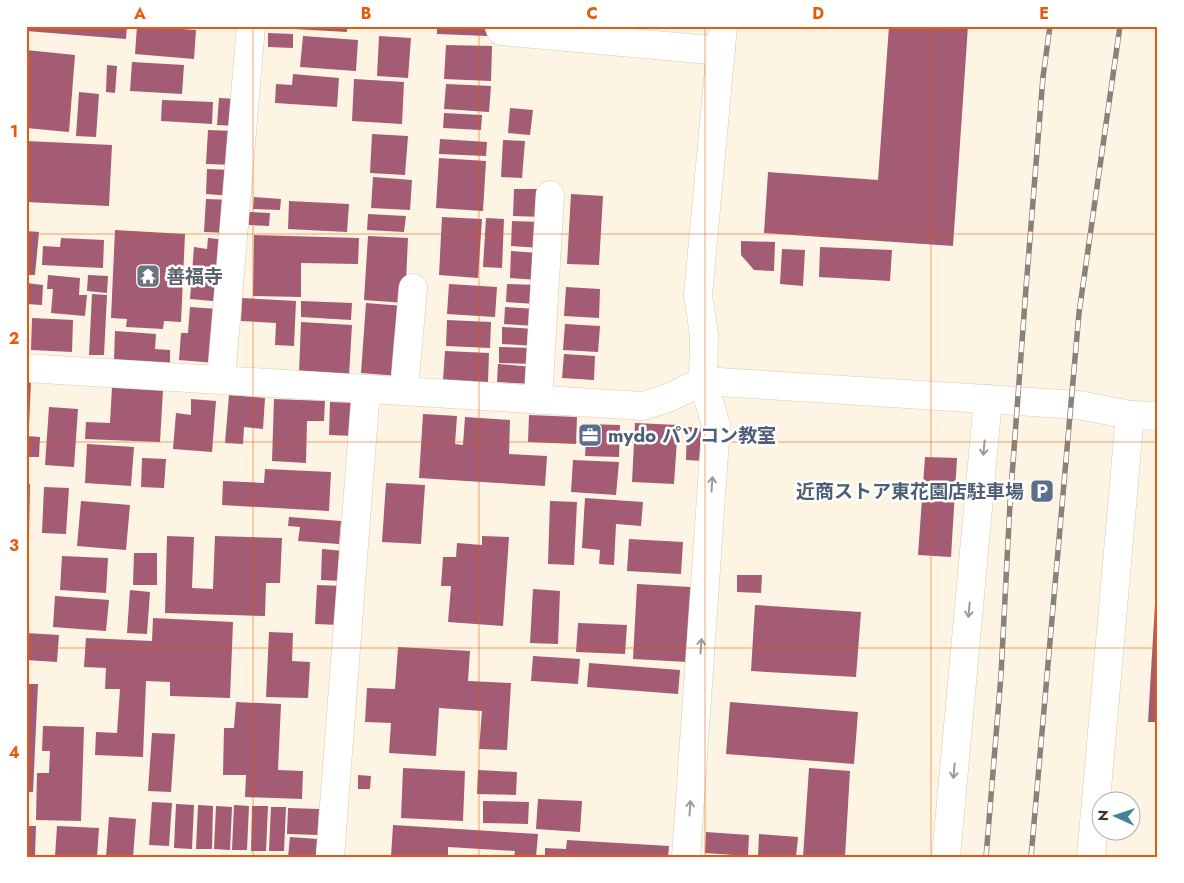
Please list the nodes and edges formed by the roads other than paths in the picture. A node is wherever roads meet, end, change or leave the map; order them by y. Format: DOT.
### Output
graph roads {
  1 [pos="251,26"];
  2 [pos="499,26"];
  3 [pos="722,39"];
  4 [pos="550,195"];
  5 [pos="414,288"];
  6 [pos="26,368"];
  7 [pos="221,379"];
  8 [pos="703,380"];
  9 [pos="366,389"];
  10 [pos="404,390"];
  11 [pos="988,399"];
  12 [pos="538,400"];
  13 [pos="1130,415"];
  14 [pos="1158,416"];
  15 [pos="330,857"];
  16 [pos="686,857"];
  17 [pos="946,857"];
  18 [pos="1091,857"];
  1 -- 7 [label="street"];
  2 -- 3 [label="street"];
  3 -- 8 [label="street"];
  4 -- 12 [label="street"];
  5 -- 10 [label="street"];
  6 -- 7 [label="street"];
  7 -- 9 [label="street"];
  8 -- 11 [label="street"];
  8 -- 12 [label="street"];
  16 -- 8 [label="street, one-way"];
  9 -- 10 [label="street"];
  9 -- 15 [label="street"];
  10 -- 12 [label="street"];
  11 -- 13 [label="street"];
  11 -- 17 [label="street, one-way"];
  13 -- 14 [label="street"];
  13 -- 18 [label="street"];
}
